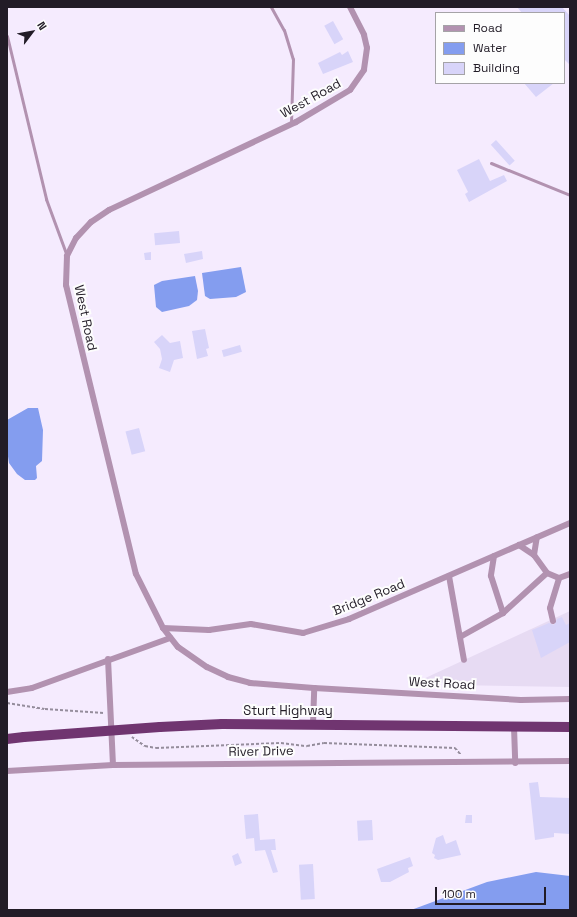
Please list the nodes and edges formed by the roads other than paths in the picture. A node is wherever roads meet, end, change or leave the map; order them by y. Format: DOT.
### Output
graph roads {
  1 [pos="271,7"];
  2 [pos="350,7"];
  3 [pos="7,36"];
  4 [pos="291,124"];
  5 [pos="491,163"];
  6 [pos="570,195"];
  7 [pos="67,256"];
  8 [pos="570,523"];
  9 [pos="537,537"];
  10 [pos="519,545"];
  11 [pos="534,555"];
  12 [pos="494,556"];
  13 [pos="547,573"];
  14 [pos="570,574"];
  15 [pos="449,576"];
  16 [pos="559,578"];
  17 [pos="503,613"];
  18 [pos="553,621"];
  19 [pos="163,628"];
  20 [pos="460,637"];
  21 [pos="170,638"];
  22 [pos="108,659"];
  23 [pos="464,660"];
  24 [pos="314,688"];
  25 [pos="7,692"];
  26 [pos="570,699"];
  27 [pos="313,724"];
  28 [pos="514,727"];
  29 [pos="570,727"];
  30 [pos="7,739"];
  31 [pos="570,761"];
  32 [pos="514,763"];
  33 [pos="112,765"];
  34 [pos="7,771"];
  1 -- 4 [label="lane"];
  2 -- 4 [label="street, West Road"];
  3 -- 7 [label="lane"];
  4 -- 7 [label="street, West Road"];
  5 -- 6 [label="lane"];
  7 -- 19 [label="street, West Road"];
  8 -- 9 [label="street, Bridge Road"];
  9 -- 10 [label="street, Bridge Road"];
  9 -- 11 [label="street"];
  10 -- 11 [label="street"];
  10 -- 12 [label="street, Bridge Road"];
  11 -- 13 [label="street"];
  12 -- 15 [label="street, Bridge Road"];
  12 -- 17 [label="street"];
  13 -- 16 [label="street"];
  13 -- 17 [label="street"];
  14 -- 16 [label="street"];
  15 -- 19 [label="street, Bridge Road"];
  15 -- 20 [label="street"];
  16 -- 18 [label="street"];
  17 -- 20 [label="street"];
  19 -- 21 [label="street, West Road"];
  20 -- 23 [label="street"];
  21 -- 22 [label="street"];
  21 -- 24 [label="street, West Road"];
  22 -- 25 [label="street"];
  22 -- 33 [label="street"];
  24 -- 26 [label="street, West Road"];
  24 -- 27 [label="street"];
  27 -- 28 [label="highway, Sturt Highway"];
  27 -- 30 [label="highway, Sturt Highway, bridge"];
  28 -- 29 [label="highway, Sturt Highway"];
  28 -- 32 [label="street"];
  31 -- 32 [label="street, River Drive"];
  32 -- 33 [label="street, River Drive"];
  33 -- 34 [label="street, River Drive"];
}
